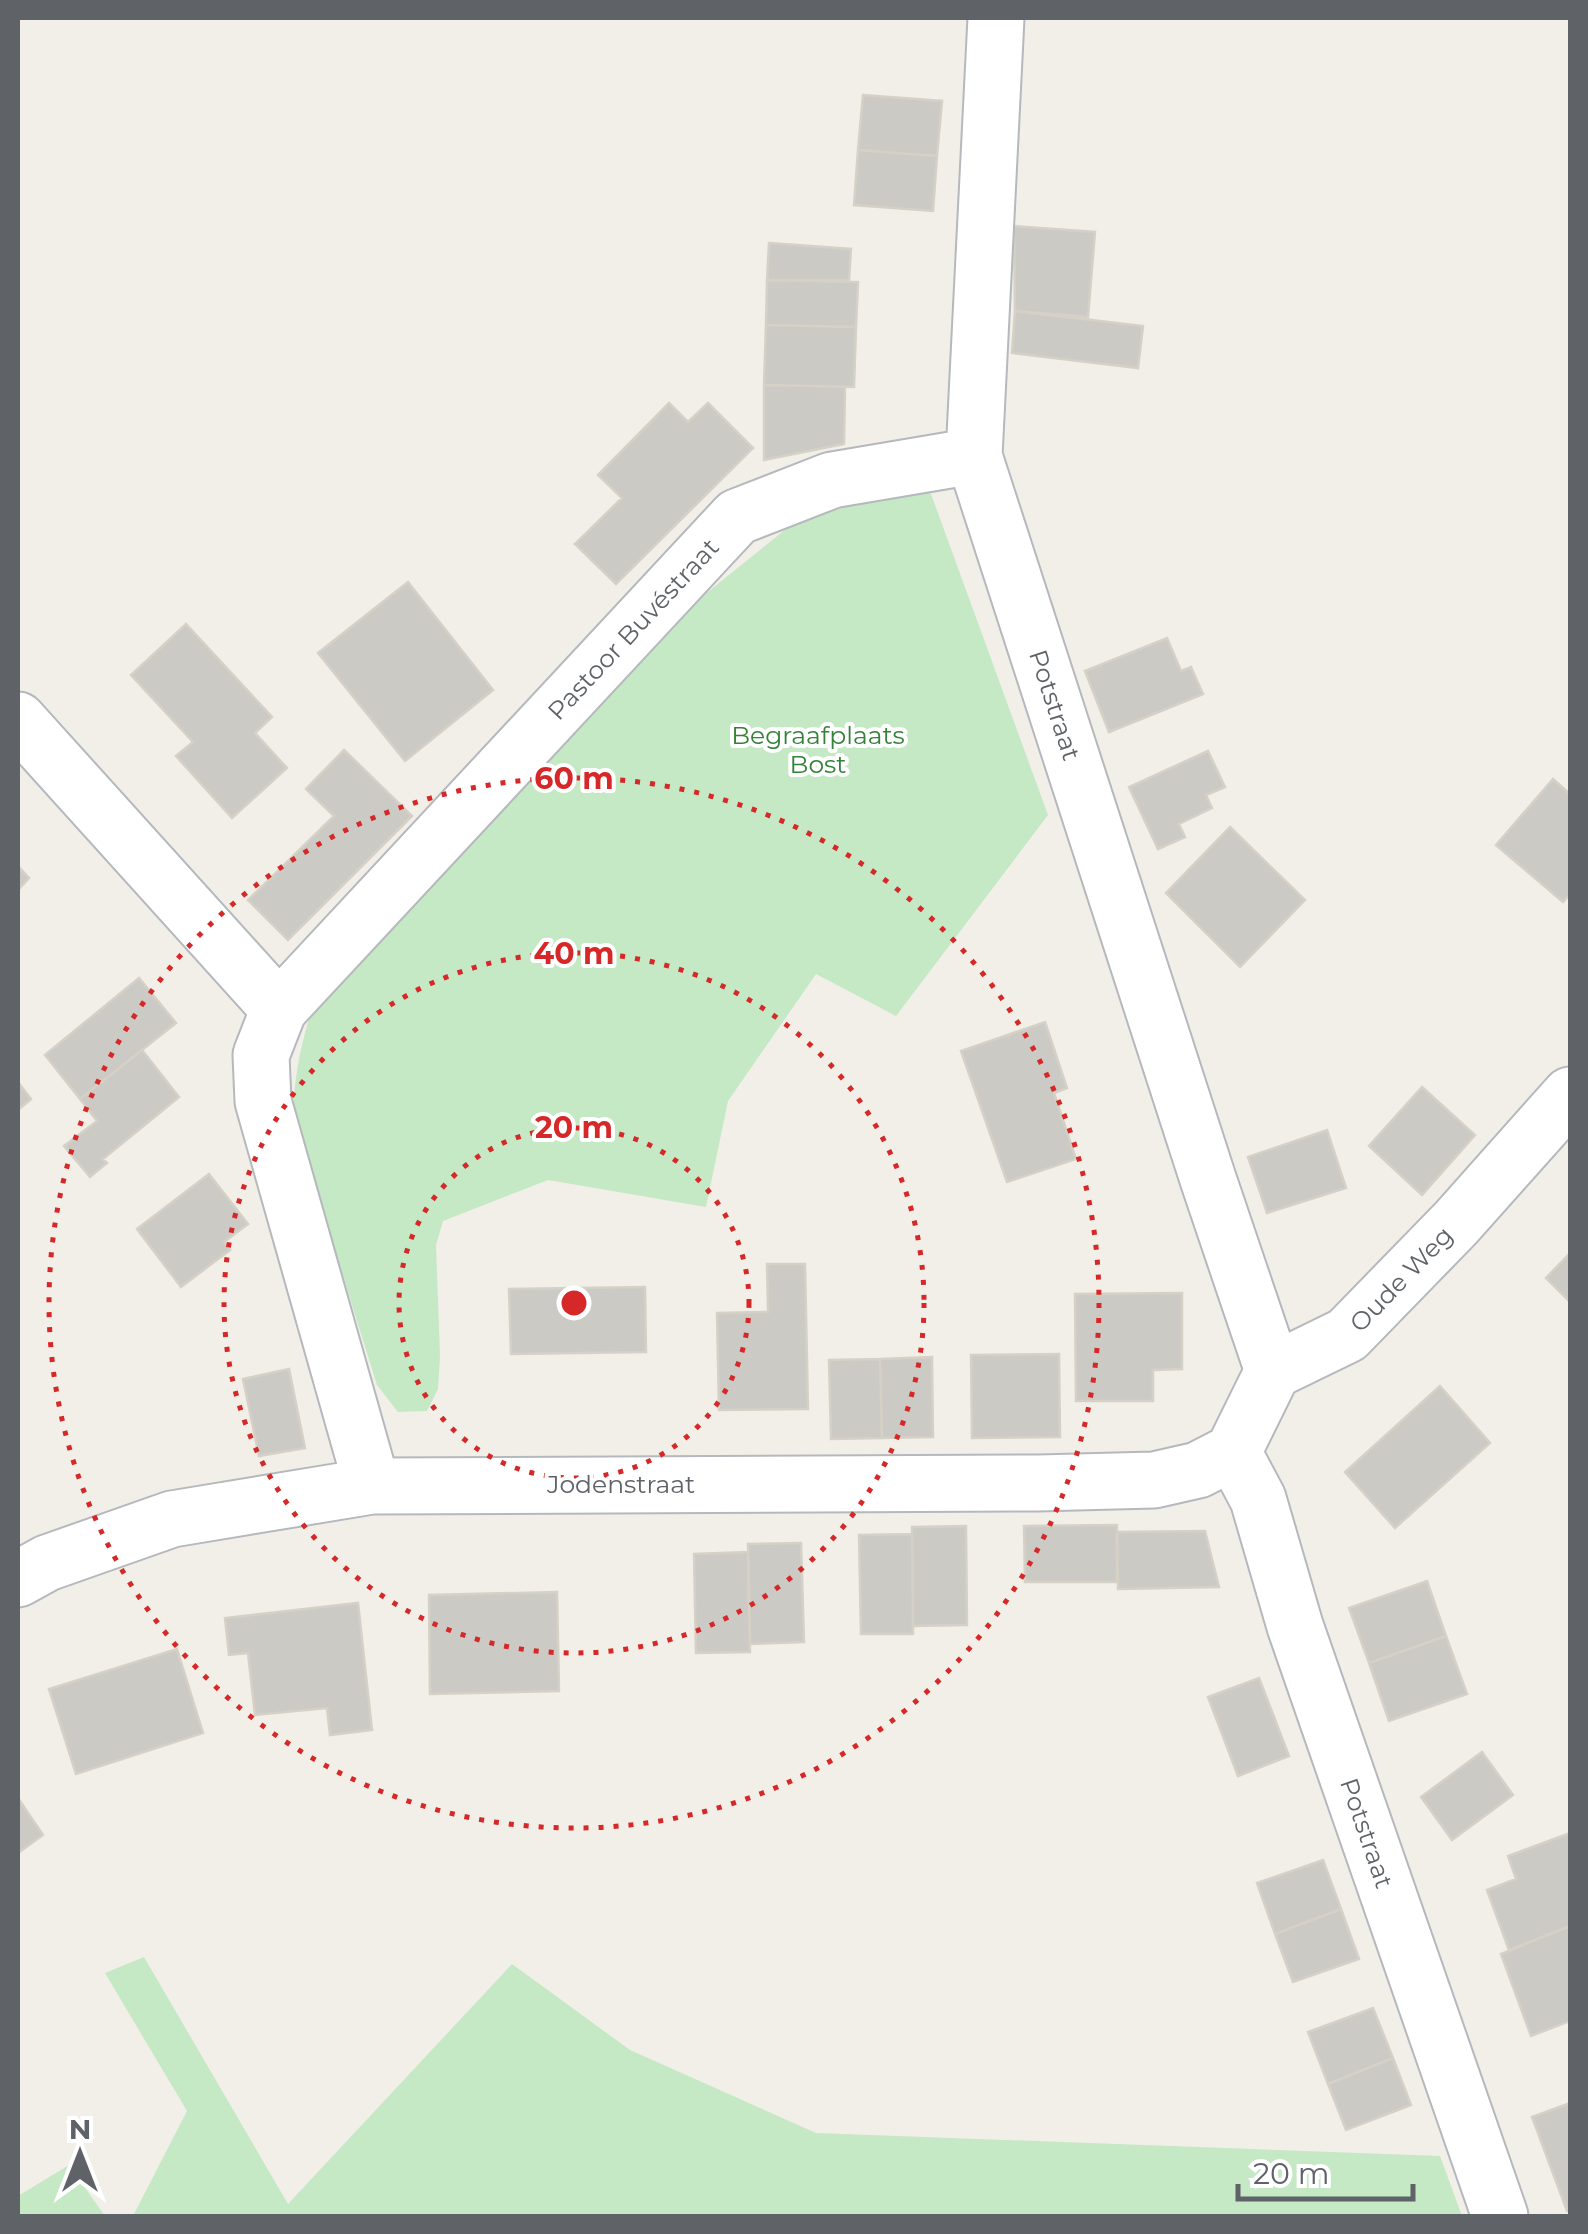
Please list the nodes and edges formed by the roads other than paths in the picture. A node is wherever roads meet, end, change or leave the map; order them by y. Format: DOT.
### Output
graph roads {
  1 [pos="996,18"];
  2 [pos="974,456"];
  3 [pos="18,720"];
  4 [pos="278,1008"];
  5 [pos="1570,1095"];
  6 [pos="1273,1371"];
  7 [pos="1233,1452"];
  8 [pos="372,1486"];
  9 [pos="18,1579"];
  10 [pos="1500,2216"];
  1 -- 2 [label="street, Potstraat"];
  2 -- 4 [label="street, Pastoor Buvéstraat"];
  2 -- 6 [label="street, Potstraat"];
  3 -- 4 [label="street"];
  4 -- 8 [label="street, Pastoor Buvéstraat"];
  5 -- 6 [label="street, Oude Weg"];
  6 -- 7 [label="street"];
  7 -- 8 [label="street, Jodenstraat"];
  7 -- 10 [label="street, Potstraat"];
  8 -- 9 [label="street, Jodenstraat"];
}
